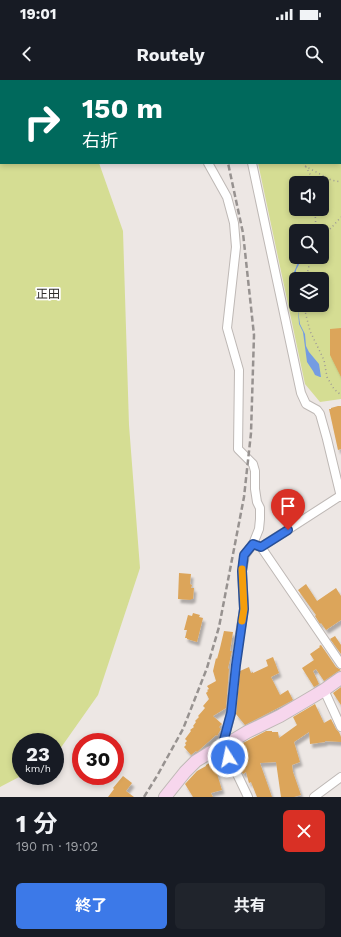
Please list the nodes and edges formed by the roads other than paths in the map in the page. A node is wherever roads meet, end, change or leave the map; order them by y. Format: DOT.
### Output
graph roads {
  1 [pos="209,164"];
  2 [pos="252,164"];
  3 [pos="341,496"];
  4 [pos="257,545"];
  5 [pos="341,664"];
  6 [pos="341,678"];
  7 [pos="324,690"];
  8 [pos="341,727"];
  9 [pos="222,747"];
  10 [pos="341,777"];
  11 [pos="165,797"];
  12 [pos="248,797"];
  13 [pos="314,797"];
  1 -- 4 [label="street"];
  2 -- 3 [label="street"];
  3 -- 4 [label="street"];
  4 -- 5 [label="street"];
  4 -- 9 [label="street"];
  6 -- 7 [label="street"];
  7 -- 8 [label="street"];
  7 -- 9 [label="street"];
  9 -- 11 [label="street"];
  9 -- 12 [label="street"];
  10 -- 13 [label="street"];
}
